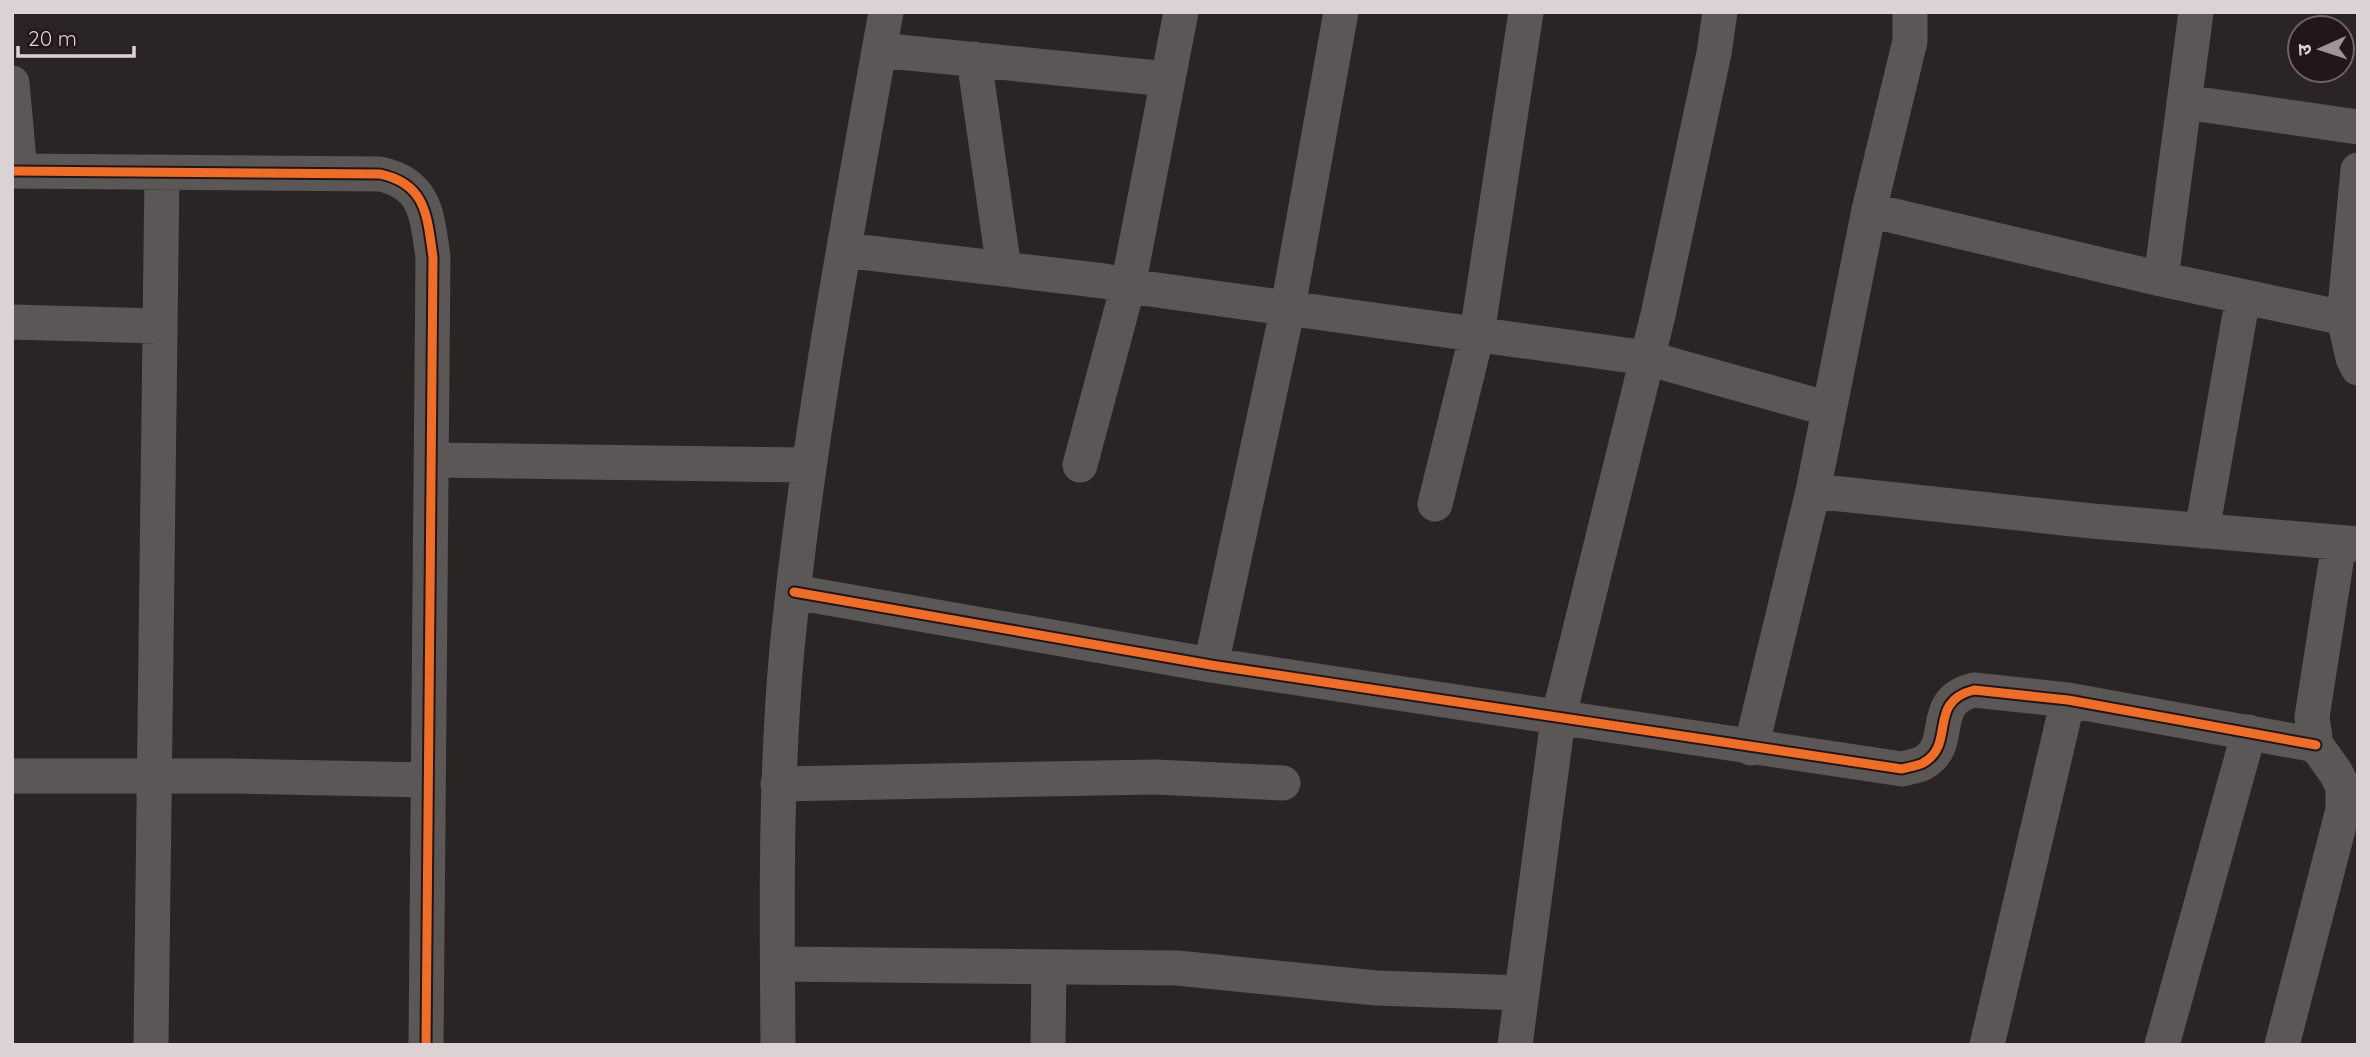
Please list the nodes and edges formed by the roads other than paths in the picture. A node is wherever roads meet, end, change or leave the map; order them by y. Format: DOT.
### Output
graph roads {
  1 [pos="886,12"];
  2 [pos="1181,12"];
  3 [pos="1341,12"];
  4 [pos="1526,12"];
  5 [pos="1720,12"];
  6 [pos="1910,12"];
  7 [pos="2196,12"];
  8 [pos="879,50"];
  9 [pos="974,59"];
  10 [pos="1167,79"];
  11 [pos="12,83"];
  12 [pos="2184,102"];
  13 [pos="2358,127"];
  14 [pos="2358,170"];
  15 [pos="16,171"];
  16 [pos="162,173"];
  17 [pos="1869,210"];
  18 [pos="844,250"];
  19 [pos="1004,269"];
  20 [pos="2161,279"];
  21 [pos="1128,286"];
  22 [pos="2243,297"];
  23 [pos="1288,307"];
  24 [pos="2344,318"];
  25 [pos="12,322"];
  26 [pos="159,326"];
  27 [pos="1477,334"];
  28 [pos="1647,358"];
  29 [pos="2358,368"];
  30 [pos="1829,409"];
  31 [pos="431,460"];
  32 [pos="808,465"];
  33 [pos="1080,465"];
  34 [pos="1813,491"];
  35 [pos="1435,504"];
  36 [pos="2202,531"];
  37 [pos="2348,544"];
  38 [pos="794,592"];
  39 [pos="1211,665"];
  40 [pos="2068,700"];
  41 [pos="1558,719"];
  42 [pos="2249,732"];
  43 [pos="2316,745"];
  44 [pos="1751,748"];
  45 [pos="12,776"];
  46 [pos="153,776"];
  47 [pos="428,780"];
  48 [pos="1283,783"];
  49 [pos="778,784"];
  50 [pos="2344,861"];
  51 [pos="778,964"];
  52 [pos="1049,967"];
  53 [pos="1522,993"];
  54 [pos="151,1045"];
  55 [pos="426,1045"];
  56 [pos="778,1045"];
  57 [pos="1048,1045"];
  58 [pos="1516,1045"];
  59 [pos="1987,1045"];
  60 [pos="2162,1045"];
  61 [pos="2282,1045"];
  1 -- 8 [label="street"];
  2 -- 10 [label="street"];
  3 -- 23 [label="street"];
  4 -- 27 [label="street"];
  5 -- 28 [label="street"];
  6 -- 17 [label="street"];
  7 -- 12 [label="street"];
  8 -- 9 [label="street"];
  8 -- 18 [label="street"];
  9 -- 10 [label="street"];
  9 -- 19 [label="street"];
  10 -- 21 [label="street"];
  11 -- 15 [label="street"];
  12 -- 13 [label="street"];
  12 -- 20 [label="street"];
  14 -- 24 [label="street"];
  15 -- 16 [label="street"];
  16 -- 26 [label="street"];
  16 -- 31 [label="street"];
  17 -- 20 [label="street"];
  17 -- 30 [label="street"];
  18 -- 19 [label="street"];
  18 -- 32 [label="street"];
  19 -- 21 [label="street"];
  20 -- 22 [label="street"];
  21 -- 23 [label="street"];
  21 -- 33 [label="street"];
  22 -- 24 [label="street"];
  22 -- 36 [label="street"];
  23 -- 27 [label="street"];
  23 -- 39 [label="street"];
  24 -- 29 [label="street"];
  25 -- 26 [label="street"];
  26 -- 46 [label="street"];
  27 -- 28 [label="street"];
  27 -- 35 [label="street"];
  28 -- 30 [label="street"];
  28 -- 41 [label="street"];
  30 -- 34 [label="street"];
  31 -- 32 [label="street"];
  31 -- 47 [label="street"];
  32 -- 38 [label="street"];
  34 -- 36 [label="street"];
  34 -- 44 [label="street"];
  36 -- 37 [label="street"];
  37 -- 43 [label="street"];
  38 -- 39 [label="street"];
  38 -- 49 [label="street"];
  39 -- 41 [label="street"];
  40 -- 42 [label="street"];
  40 -- 44 [label="street"];
  40 -- 59 [label="street"];
  41 -- 44 [label="street"];
  41 -- 53 [label="street"];
  42 -- 43 [label="street"];
  42 -- 60 [label="street"];
  43 -- 50 [label="street"];
  45 -- 46 [label="street"];
  46 -- 47 [label="street"];
  46 -- 54 [label="street"];
  47 -- 55 [label="street"];
  48 -- 49 [label="street"];
  49 -- 51 [label="street"];
  50 -- 61 [label="street"];
  51 -- 52 [label="street"];
  51 -- 56 [label="street"];
  52 -- 53 [label="street"];
  52 -- 57 [label="street"];
  53 -- 58 [label="street"];
}
